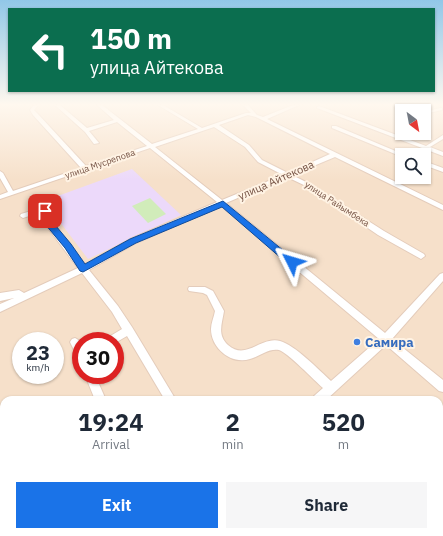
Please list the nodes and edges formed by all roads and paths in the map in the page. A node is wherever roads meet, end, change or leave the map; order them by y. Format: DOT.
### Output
graph roads {
  1 [pos="50,130"];
  2 [pos="92,130"];
  3 [pos="130,130"];
  4 [pos="201,130"];
  5 [pos="223,130"];
  6 [pos="286,130"];
  7 [pos="341,130"];
  8 [pos="379,130"];
  9 [pos="87,132"];
  10 [pos="443,137"];
  11 [pos="96,143"];
  12 [pos="150,147"];
  13 [pos="426,148"];
  14 [pos="431,150"];
  15 [pos="395,152"];
  16 [pos="336,154"];
  17 [pos="443,154"];
  18 [pos="431,165"];
  19 [pos="442,168"];
  20 [pos="85,169"];
  21 [pos="0,173"];
  22 [pos="288,174"];
  23 [pos="11,193"];
  24 [pos="0,197"];
  25 [pos="223,204"];
  26 [pos="52,208"];
  27 [pos="443,208"];
  28 [pos="43,213"];
  29 [pos="23,216"];
  30 [pos="421,256"];
  31 [pos="83,269"];
  32 [pos="443,276"];
  33 [pos="192,289"];
  34 [pos="0,297"];
  35 [pos="24,297"];
  36 [pos="0,308"];
  37 [pos="129,330"];
  38 [pos="124,333"];
  39 [pos="384,340"];
  40 [pos="94,384"];
  41 [pos="443,387"];
  42 [pos="331,388"];
  43 [pos="99,396"];
  44 [pos="169,396"];
  45 [pos="322,396"];
  1 -- 20 [label="street"];
  2 -- 9 [label="street"];
  3 -- 12 [label="street"];
  4 -- 12 [label="street, улица Мусрепова"];
  5 -- 22 [label="street, улица Райымбека"];
  6 -- 16 [label="street"];
  7 -- 15 [label="street"];
  8 -- 13 [label="street"];
  9 -- 11 [label="street"];
  10 -- 13 [label="street"];
  12 -- 20 [label="street, улица Мусрепова"];
  12 -- 25 [label="street"];
  14 -- 17 [label="street"];
  16 -- 22 [label="street, улица Айтекова"];
  16 -- 27 [label="street"];
  18 -- 19 [label="street"];
  20 -- 23 [label="street, улица Мусрепова"];
  21 -- 23 [label="street"];
  22 -- 25 [label="street, улица Айтекова"];
  22 -- 30 [label="street, улица Райымбека"];
  23 -- 24 [label="street, улица Мусрепова"];
  25 -- 31 [label="street, улица Айтекова"];
  25 -- 39 [label="street"];
  26 -- 28 [label="street"];
  28 -- 29 [label="street"];
  28 -- 31 [label="street"];
  31 -- 35 [label="street, улица Айтекова"];
  31 -- 37 [label="street"];
  32 -- 39 [label="street"];
  33 -- 42 [label="street"];
  34 -- 35 [label="street"];
  35 -- 36 [label="street, улица Айтекова"];
  37 -- 38 [label="street"];
  37 -- 44 [label="street"];
  39 -- 41 [label="street"];
  39 -- 42 [label="street"];
  40 -- 43 [label="street"];
  42 -- 45 [label="street"];
}
